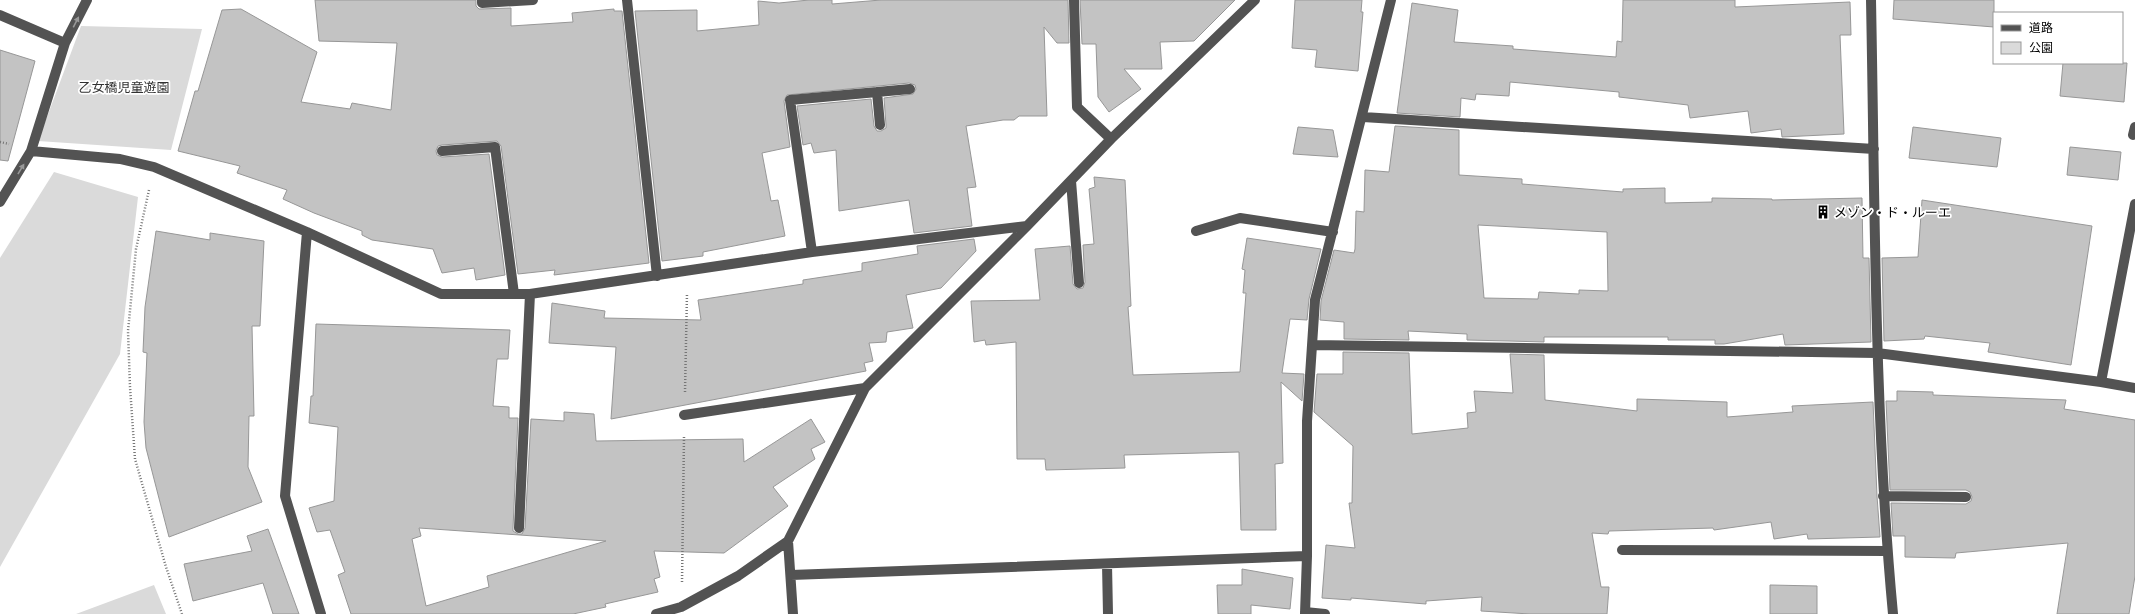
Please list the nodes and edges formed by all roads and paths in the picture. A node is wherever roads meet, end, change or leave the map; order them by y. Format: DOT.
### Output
graph roads {
  1 [pos="87,0"];
  2 [pos="482,0"];
  3 [pos="533,0"];
  4 [pos="627,0"];
  5 [pos="1074,0"];
  6 [pos="1255,0"];
  7 [pos="1391,0"];
  8 [pos="1871,0"];
  9 [pos="0,15"];
  10 [pos="65,42"];
  11 [pos="910,89"];
  12 [pos="877,92"];
  13 [pos="1362,117"];
  14 [pos="880,125"];
  15 [pos="1111,139"];
  16 [pos="1874,149"];
  17 [pos="32,151"];
  18 [pos="442,151"];
  19 [pos="154,166"];
  20 [pos="1071,181"];
  21 [pos="0,202"];
  22 [pos="2135,204"];
  23 [pos="1027,226"];
  24 [pos="1196,231"];
  25 [pos="307,232"];
  26 [pos="1333,232"];
  27 [pos="812,252"];
  28 [pos="657,276"];
  29 [pos="1079,283"];
  30 [pos="514,294"];
  31 [pos="530,294"];
  32 [pos="1312,346"];
  33 [pos="1877,353"];
  34 [pos="2102,382"];
  35 [pos="864,388"];
  36 [pos="2135,388"];
  37 [pos="684,415"];
  38 [pos="1883,496"];
  39 [pos="1966,497"];
  40 [pos="519,528"];
  41 [pos="788,541"];
  42 [pos="1622,550"];
  43 [pos="1887,551"];
  44 [pos="1307,556"];
  45 [pos="1107,564"];
  46 [pos="792,575"];
  47 [pos="1305,613"];
  48 [pos="182,614"];
  49 [pos="321,614"];
  50 [pos="656,614"];
  51 [pos="793,614"];
  52 [pos="1108,614"];
  53 [pos="1325,614"];
  54 [pos="1893,614"];
  10 -- 1 [label="street, one-way"];
  2 -- 3 [label="street"];
  4 -- 28 [label="street"];
  5 -- 15 [label="street"];
  6 -- 15 [label="street"];
  7 -- 13 [label="street"];
  8 -- 16 [label="street"];
  9 -- 10 [label="street"];
  10 -- 17 [label="street"];
  11 -- 12 [label="street"];
  12 -- 14 [label="street"];
  12 -- 27 [label="street"];
  13 -- 16 [label="street"];
  13 -- 26 [label="street"];
  15 -- 20 [label="street"];
  16 -- 33 [label="street"];
  17 -- 19 [label="street"];
  21 -- 17 [label="street, one-way"];
  18 -- 30 [label="street"];
  19 -- 25 [label="street"];
  19 -- 48 [label="path"];
  20 -- 23 [label="street"];
  20 -- 29 [label="street"];
  22 -- 34 [label="street"];
  23 -- 27 [label="street"];
  23 -- 35 [label="street"];
  24 -- 26 [label="street"];
  25 -- 30 [label="street"];
  25 -- 49 [label="street"];
  26 -- 32 [label="street"];
  27 -- 28 [label="street"];
  28 -- 31 [label="street"];
  30 -- 31 [label="street"];
  31 -- 40 [label="street"];
  32 -- 33 [label="street"];
  32 -- 44 [label="street"];
  33 -- 34 [label="street"];
  33 -- 38 [label="street"];
  34 -- 36 [label="street"];
  35 -- 37 [label="street"];
  35 -- 41 [label="street"];
  38 -- 39 [label="street"];
  38 -- 43 [label="street"];
  41 -- 46 [label="street"];
  41 -- 50 [label="street"];
  42 -- 43 [label="street"];
  43 -- 54 [label="street"];
  44 -- 45 [label="street"];
  44 -- 47 [label="street"];
  45 -- 46 [label="street"];
  45 -- 52 [label="street"];
  46 -- 51 [label="street"];
  47 -- 53 [label="street"];
}
